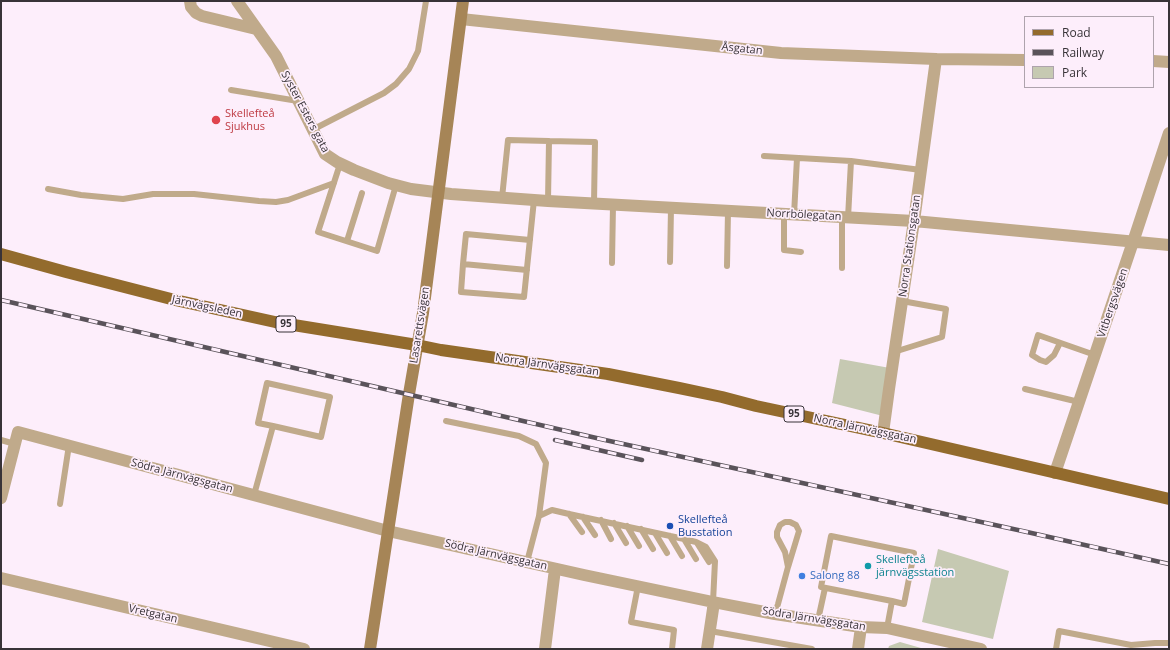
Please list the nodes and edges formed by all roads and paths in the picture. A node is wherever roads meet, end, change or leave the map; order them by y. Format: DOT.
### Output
graph roads {
  1 [pos="190,1"];
  2 [pos="237,1"];
  3 [pos="426,1"];
  4 [pos="463,1"];
  5 [pos="461,19"];
  6 [pos="256,29"];
  7 [pos="936,59"];
  8 [pos="1024,60"];
  9 [pos="1154,61"];
  10 [pos="1169,62"];
  11 [pos="230,90"];
  12 [pos="298,101"];
  13 [pos="312,130"];
  14 [pos="1169,133"];
  15 [pos="549,141"];
  16 [pos="764,156"];
  17 [pos="797,158"];
  18 [pos="851,161"];
  19 [pos="340,164"];
  20 [pos="921,170"];
  21 [pos="334,182"];
  22 [pos="396,185"];
  23 [pos="48,189"];
  24 [pos="362,193"];
  25 [pos="439,193"];
  26 [pos="502,198"];
  27 [pos="534,200"];
  28 [pos="548,201"];
  29 [pos="594,204"];
  30 [pos="613,205"];
  31 [pos="671,208"];
  32 [pos="728,211"];
  33 [pos="789,214"];
  34 [pos="845,218"];
  35 [pos="914,222"];
  36 [pos="530,240"];
  37 [pos="347,241"];
  38 [pos="1133,242"];
  39 [pos="1169,245"];
  40 [pos="801,252"];
  41 [pos="1,254"];
  42 [pos="670,262"];
  43 [pos="612,263"];
  44 [pos="463,264"];
  45 [pos="727,266"];
  46 [pos="842,268"];
  47 [pos="527,270"];
  48 [pos="902,301"];
  49 [pos="1060,343"];
  50 [pos="417,345"];
  51 [pos="894,352"];
  52 [pos="1095,355"];
  53 [pos="1025,389"];
  54 [pos="1079,402"];
  55 [pos="446,421"];
  56 [pos="273,426"];
  57 [pos="883,433"];
  58 [pos="17,438"];
  59 [pos="1,440"];
  60 [pos="69,445"];
  61 [pos="1054,473"];
  62 [pos="254,495"];
  63 [pos="1,498"];
  64 [pos="1169,499"];
  65 [pos="60,504"];
  66 [pos="569,514"];
  67 [pos="539,516"];
  68 [pos="583,517"];
  69 [pos="601,520"];
  70 [pos="614,523"];
  71 [pos="627,526"];
  72 [pos="642,529"];
  73 [pos="388,531"];
  74 [pos="582,532"];
  75 [pos="655,533"];
  76 [pos="595,535"];
  77 [pos="670,536"];
  78 [pos="611,539"];
  79 [pos="684,539"];
  80 [pos="696,542"];
  81 [pos="626,543"];
  82 [pos="639,546"];
  83 [pos="654,549"];
  84 [pos="668,553"];
  85 [pos="682,556"];
  86 [pos="696,559"];
  87 [pos="528,562"];
  88 [pos="709,562"];
  89 [pos="788,567"];
  90 [pos="555,568"];
  91 [pos="1,578"];
  92 [pos="638,586"];
  93 [pos="825,588"];
  94 [pos="892,601"];
  95 [pos="713,602"];
  96 [pos="776,614"];
  97 [pos="818,620"];
  98 [pos="861,627"];
  99 [pos="887,628"];
  100 [pos="710,631"];
  101 [pos="1169,643"];
  102 [pos="304,649"];
  103 [pos="370,649"];
  104 [pos="546,649"];
  105 [pos="672,649"];
  106 [pos="707,649"];
  107 [pos="812,649"];
  108 [pos="858,649"];
  109 [pos="981,649"];
  110 [pos="1056,649"];
  1 -- 6 [label="street"];
  2 -- 6 [label="street, Syster Esters gata"];
  3 -- 13 [label="lane"];
  4 -- 5 [label="main road, Lasarettsvägen"];
  5 -- 7 [label="street, Åsgatan"];
  5 -- 25 [label="main road, Lasarettsvägen"];
  6 -- 12 [label="street, Syster Esters gata"];
  7 -- 8 [label="street, Åsgatan"];
  7 -- 20 [label="street, Norra Stationsgatan"];
  9 -- 10 [label="street"];
  11 -- 12 [label="lane"];
  12 -- 13 [label="street, Syster Esters gata"];
  13 -- 19 [label="street, Syster Esters gata"];
  14 -- 38 [label="street, Vitbergsvägen"];
  15 -- 26 [label="lane"];
  15 -- 28 [label="lane"];
  15 -- 29 [label="lane"];
  16 -- 17 [label="lane"];
  17 -- 18 [label="lane"];
  17 -- 33 [label="lane"];
  18 -- 20 [label="lane"];
  18 -- 34 [label="lane"];
  19 -- 21 [label="lane"];
  19 -- 22 [label="street, Syster Esters gata"];
  20 -- 35 [label="street, Norra Stationsgatan"];
  21 -- 23 [label="lane"];
  21 -- 37 [label="lane"];
  22 -- 25 [label="street, Syster Esters gata"];
  22 -- 37 [label="lane"];
  24 -- 37 [label="lane"];
  25 -- 26 [label="street, Norrbölegatan"];
  25 -- 50 [label="main road, Lasarettsvägen"];
  26 -- 27 [label="street, Norrbölegatan"];
  27 -- 28 [label="street, Norrbölegatan"];
  27 -- 36 [label="lane"];
  28 -- 29 [label="street, Norrbölegatan"];
  29 -- 30 [label="street, Norrbölegatan"];
  30 -- 31 [label="street, Norrbölegatan"];
  30 -- 43 [label="lane"];
  31 -- 32 [label="street, Norrbölegatan"];
  31 -- 42 [label="lane"];
  32 -- 33 [label="street, Norrbölegatan"];
  32 -- 45 [label="lane"];
  33 -- 34 [label="street, Norrbölegatan"];
  33 -- 40 [label="lane"];
  34 -- 35 [label="street, Norrbölegatan"];
  34 -- 46 [label="lane"];
  35 -- 38 [label="street, Norrbölegatan"];
  35 -- 48 [label="street, Norra Stationsgatan"];
  36 -- 44 [label="lane"];
  36 -- 47 [label="lane"];
  38 -- 39 [label="street, Norrbölegatan"];
  38 -- 52 [label="street, Vitbergsvägen"];
  41 -- 50 [label="main road, Järnvägsleden / 95"];
  44 -- 47 [label="lane"];
  44 -- 47 [label="lane"];
  48 -- 51 [label="street, Norra Stationsgatan"];
  48 -- 51 [label="lane"];
  49 -- 49 [label="lane"];
  49 -- 52 [label="lane"];
  50 -- 57 [label="main road, Norra Järnvägsgatan / 95"];
  50 -- 73 [label="main road, Lasarettsvägen"];
  51 -- 57 [label="street, Norra Stationsgatan"];
  52 -- 54 [label="street, Vitbergsvägen"];
  53 -- 54 [label="lane"];
  54 -- 61 [label="street, Vitbergsvägen"];
  55 -- 67 [label="lane"];
  56 -- 56 [label="lane"];
  56 -- 62 [label="lane"];
  57 -- 61 [label="main road, Norra Järnvägsgatan / 95"];
  58 -- 59 [label="lane"];
  58 -- 60 [label="street, Södra Järnvägsgatan"];
  58 -- 63 [label="street"];
  60 -- 62 [label="street, Södra Järnvägsgatan"];
  60 -- 65 [label="lane"];
  61 -- 64 [label="main road, Norra Järnvägsgatan / 95"];
  62 -- 73 [label="street, Södra Järnvägsgatan"];
  66 -- 67 [label="lane"];
  66 -- 68 [label="lane"];
  66 -- 74 [label="lane"];
  67 -- 87 [label="lane"];
  68 -- 69 [label="lane"];
  68 -- 76 [label="lane"];
  69 -- 70 [label="lane"];
  69 -- 78 [label="lane"];
  70 -- 71 [label="lane"];
  70 -- 81 [label="lane"];
  71 -- 72 [label="lane"];
  71 -- 82 [label="lane"];
  72 -- 75 [label="lane"];
  72 -- 83 [label="lane"];
  73 -- 87 [label="street, Södra Järnvägsgatan"];
  73 -- 103 [label="main road, Lasarettsvägen"];
  75 -- 77 [label="lane"];
  75 -- 84 [label="lane"];
  77 -- 79 [label="lane"];
  77 -- 85 [label="lane"];
  79 -- 80 [label="lane"];
  79 -- 86 [label="lane"];
  80 -- 88 [label="lane"];
  80 -- 95 [label="lane"];
  87 -- 90 [label="street, Södra Järnvägsgatan"];
  89 -- 89 [label="lane"];
  89 -- 96 [label="lane"];
  90 -- 92 [label="street, Södra Järnvägsgatan"];
  90 -- 104 [label="street"];
  91 -- 102 [label="street, Vretgatan"];
  92 -- 95 [label="street, Södra Järnvägsgatan"];
  92 -- 105 [label="lane"];
  93 -- 94 [label="lane"];
  93 -- 94 [label="lane"];
  93 -- 97 [label="lane"];
  94 -- 99 [label="lane"];
  95 -- 96 [label="street, Södra Järnvägsgatan"];
  95 -- 100 [label="street"];
  96 -- 97 [label="street, Södra Järnvägsgatan"];
  97 -- 98 [label="street, Södra Järnvägsgatan"];
  98 -- 99 [label="street, Södra Järnvägsgatan"];
  98 -- 108 [label="street"];
  99 -- 109 [label="street, Södra Järnvägsgatan"];
  100 -- 106 [label="street"];
  100 -- 107 [label="lane"];
  101 -- 110 [label="lane"];
}
